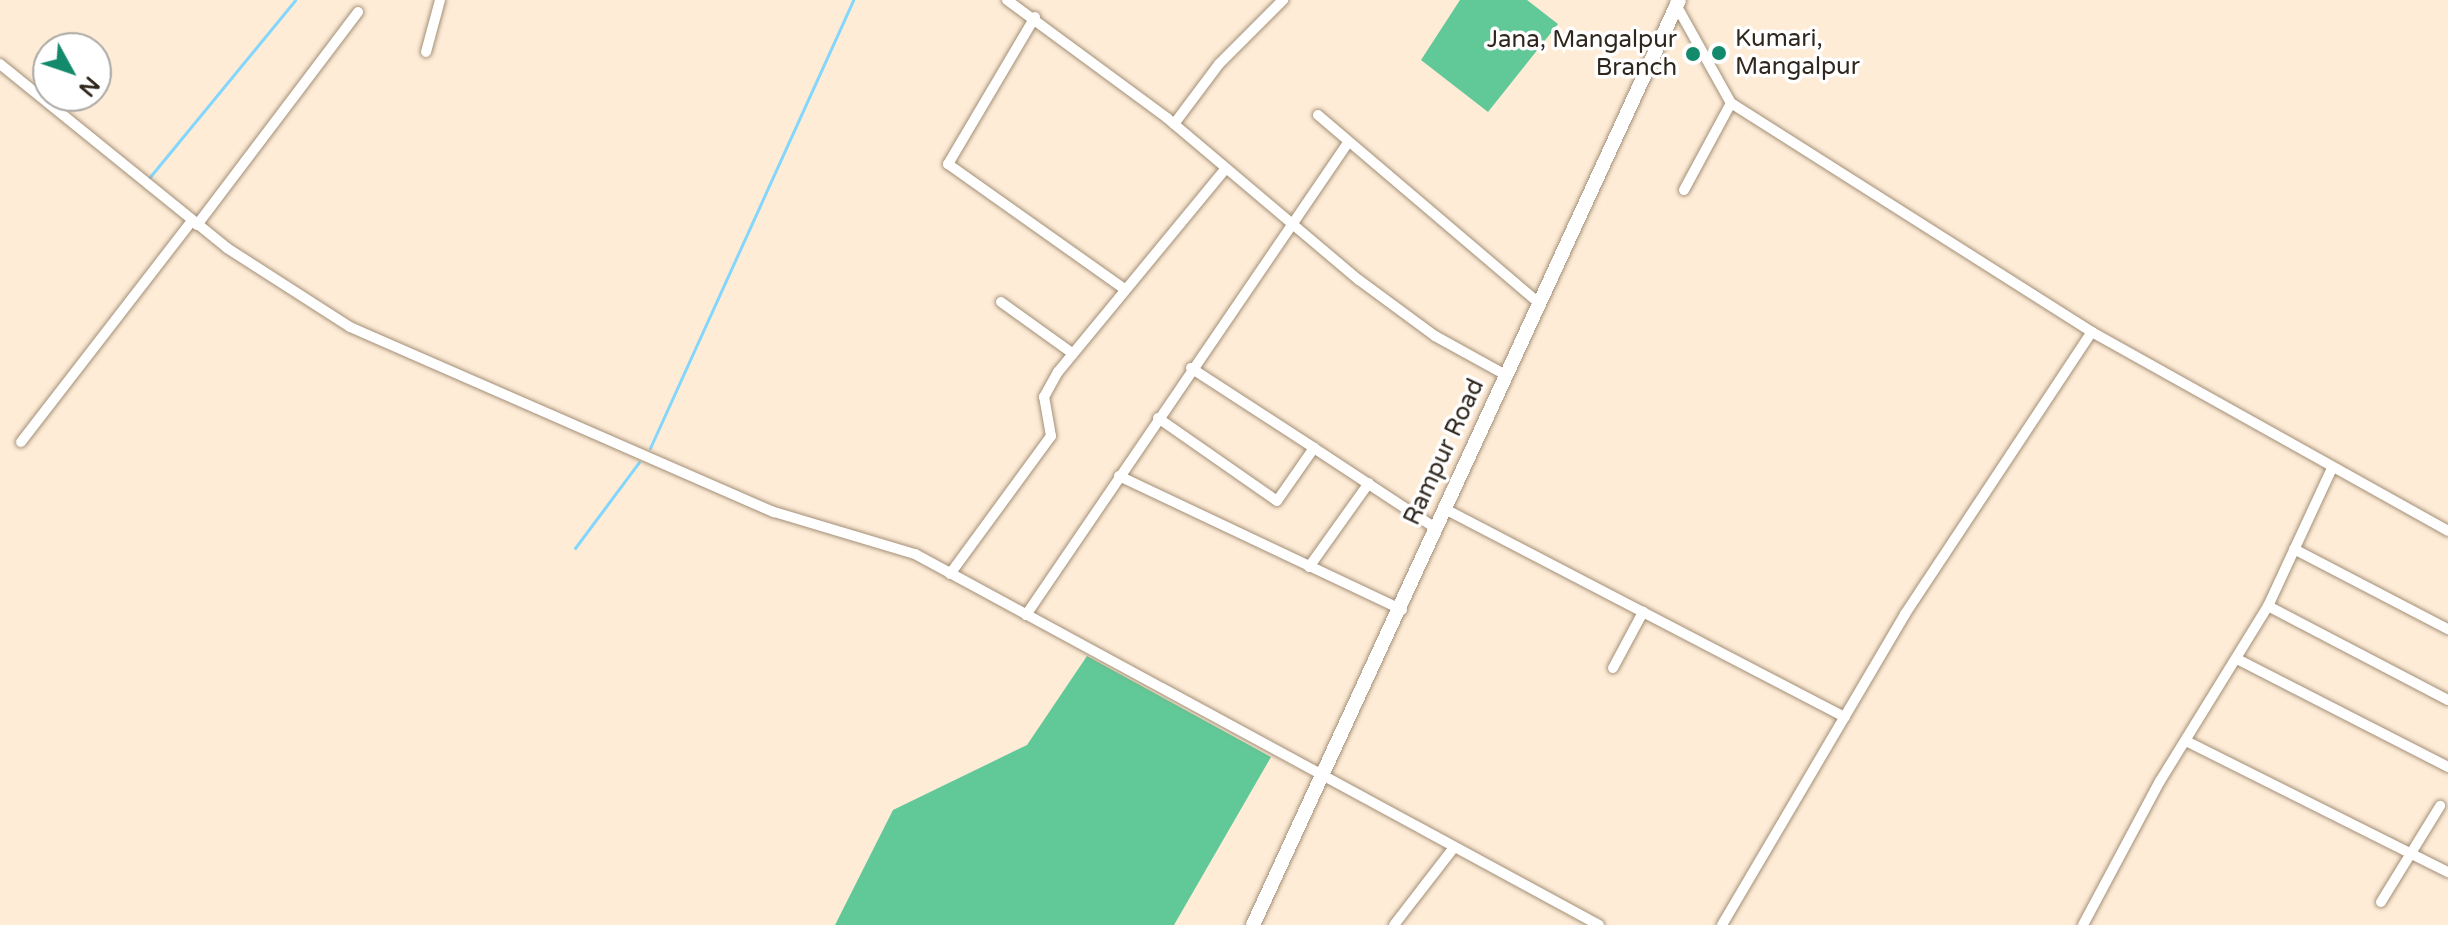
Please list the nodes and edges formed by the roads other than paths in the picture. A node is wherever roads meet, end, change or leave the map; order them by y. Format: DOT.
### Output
graph roads {
  1 [pos="440,0"];
  2 [pos="1007,0"];
  3 [pos="1283,0"];
  4 [pos="1677,2"];
  5 [pos="358,12"];
  6 [pos="1035,17"];
  7 [pos="426,52"];
  8 [pos="0,64"];
  9 [pos="1731,103"];
  10 [pos="1318,115"];
  11 [pos="1174,124"];
  12 [pos="1347,144"];
  13 [pos="1226,168"];
  14 [pos="1684,190"];
  15 [pos="1289,221"];
  16 [pos="194,223"];
  17 [pos="1122,287"];
  18 [pos="1001,302"];
  19 [pos="1539,303"];
  20 [pos="2092,332"];
  21 [pos="1072,353"];
  22 [pos="1191,368"];
  23 [pos="1504,374"];
  24 [pos="1158,418"];
  25 [pos="21,442"];
  26 [pos="1314,448"];
  27 [pos="2332,468"];
  28 [pos="1119,476"];
  29 [pos="1369,483"];
  30 [pos="1443,508"];
  31 [pos="1434,527"];
  32 [pos="2448,531"];
  33 [pos="2294,549"];
  34 [pos="1309,567"];
  35 [pos="950,574"];
  36 [pos="2268,606"];
  37 [pos="1402,610"];
  38 [pos="1643,612"];
  39 [pos="1026,615"];
  40 [pos="2448,629"];
  41 [pos="2239,660"];
  42 [pos="1613,668"];
  43 [pos="2448,700"];
  44 [pos="1845,717"];
  45 [pos="2188,742"];
  46 [pos="2448,767"];
  47 [pos="1323,777"];
  48 [pos="2440,806"];
  49 [pos="1452,850"];
  50 [pos="2407,851"];
  51 [pos="2448,872"];
  52 [pos="2381,902"];
  53 [pos="1253,925"];
  54 [pos="1394,925"];
  55 [pos="1599,925"];
  56 [pos="1722,925"];
  57 [pos="2083,925"];
  1 -- 7 [label="street"];
  2 -- 6 [label="street"];
  3 -- 11 [label="street"];
  4 -- 9 [label="street"];
  4 -- 19 [label="main road, Rampur Road"];
  5 -- 16 [label="street"];
  6 -- 11 [label="street"];
  6 -- 17 [label="street"];
  8 -- 16 [label="street"];
  9 -- 14 [label="street"];
  9 -- 20 [label="street"];
  10 -- 12 [label="street"];
  11 -- 13 [label="street"];
  12 -- 15 [label="street"];
  12 -- 19 [label="street"];
  13 -- 15 [label="street"];
  13 -- 17 [label="street"];
  15 -- 22 [label="street"];
  15 -- 23 [label="street"];
  16 -- 25 [label="street"];
  16 -- 35 [label="street"];
  17 -- 21 [label="street"];
  18 -- 21 [label="street"];
  19 -- 23 [label="main road, Rampur Road"];
  20 -- 27 [label="street"];
  20 -- 44 [label="street"];
  21 -- 35 [label="street"];
  22 -- 24 [label="street"];
  22 -- 26 [label="street"];
  23 -- 30 [label="main road, Rampur Road"];
  24 -- 26 [label="street"];
  24 -- 28 [label="street"];
  26 -- 29 [label="street"];
  27 -- 32 [label="street"];
  27 -- 33 [label="street"];
  28 -- 34 [label="street"];
  28 -- 39 [label="street"];
  29 -- 31 [label="street"];
  29 -- 34 [label="street"];
  30 -- 31 [label="main road, Rampur Road"];
  30 -- 38 [label="street"];
  31 -- 37 [label="main road, Rampur Road"];
  33 -- 36 [label="street"];
  33 -- 40 [label="street"];
  34 -- 37 [label="street"];
  35 -- 39 [label="street"];
  36 -- 41 [label="street"];
  36 -- 43 [label="street"];
  37 -- 47 [label="main road, Rampur Road"];
  38 -- 42 [label="street"];
  38 -- 44 [label="street"];
  39 -- 47 [label="street"];
  41 -- 45 [label="street"];
  41 -- 46 [label="street"];
  44 -- 56 [label="street"];
  45 -- 50 [label="street"];
  45 -- 57 [label="street"];
  47 -- 49 [label="street"];
  47 -- 53 [label="main road, Rampur Road"];
  48 -- 50 [label="street"];
  49 -- 54 [label="street"];
  49 -- 55 [label="street"];
  50 -- 51 [label="street"];
  50 -- 52 [label="street"];
}
